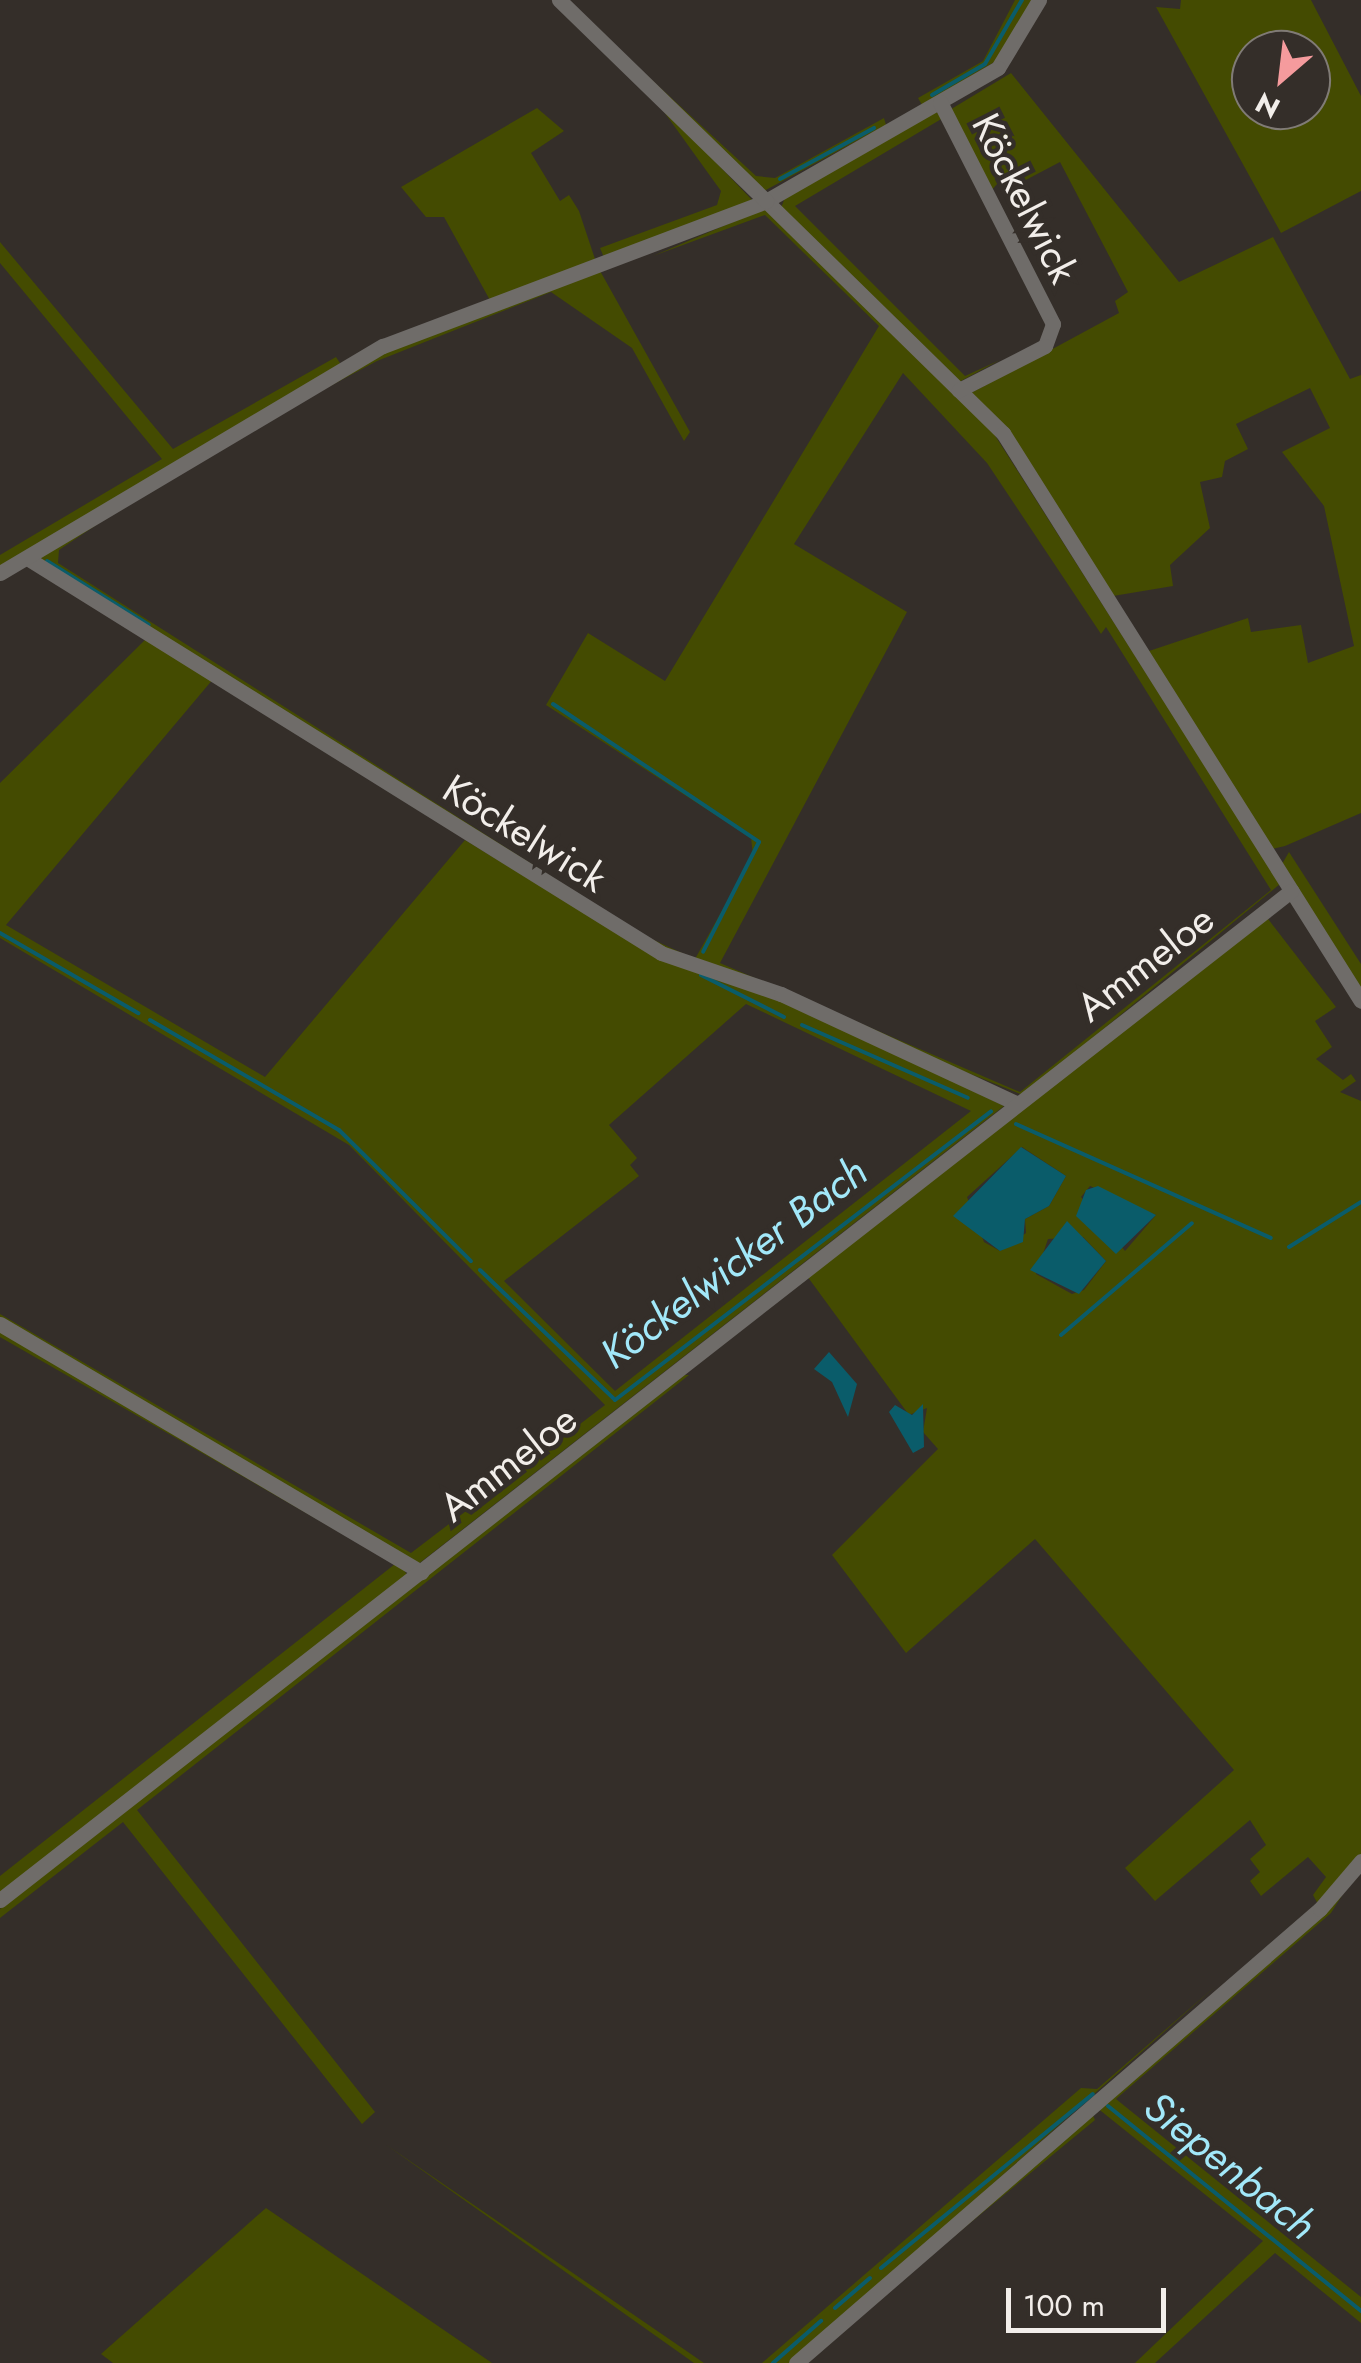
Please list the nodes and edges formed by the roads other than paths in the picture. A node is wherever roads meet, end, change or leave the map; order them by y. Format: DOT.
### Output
graph roads {
  1 [pos="559,0"];
  2 [pos="1039,0"];
  3 [pos="940,102"];
  4 [pos="766,201"];
  5 [pos="959,390"];
  6 [pos="27,558"];
  7 [pos="0,573"];
  8 [pos="1291,890"];
  9 [pos="1361,1001"];
  10 [pos="1018,1104"];
  11 [pos="0,1324"];
  12 [pos="421,1572"];
  13 [pos="1361,1861"];
  14 [pos="0,1900"];
  15 [pos="796,2363"];
  1 -- 4 [label="street"];
  2 -- 3 [label="street, Köckelwick"];
  3 -- 4 [label="street, Köckelwick"];
  3 -- 5 [label="street, Köckelwick"];
  4 -- 5 [label="street"];
  4 -- 6 [label="street, Köckelwick"];
  5 -- 8 [label="street"];
  6 -- 7 [label="street, Köckelwick"];
  6 -- 10 [label="street, Köckelwick"];
  8 -- 9 [label="street"];
  8 -- 10 [label="street, Ammeloe"];
  10 -- 12 [label="street, Ammeloe"];
  11 -- 12 [label="street"];
  12 -- 14 [label="street, Ammeloe"];
  13 -- 15 [label="street"];
}
